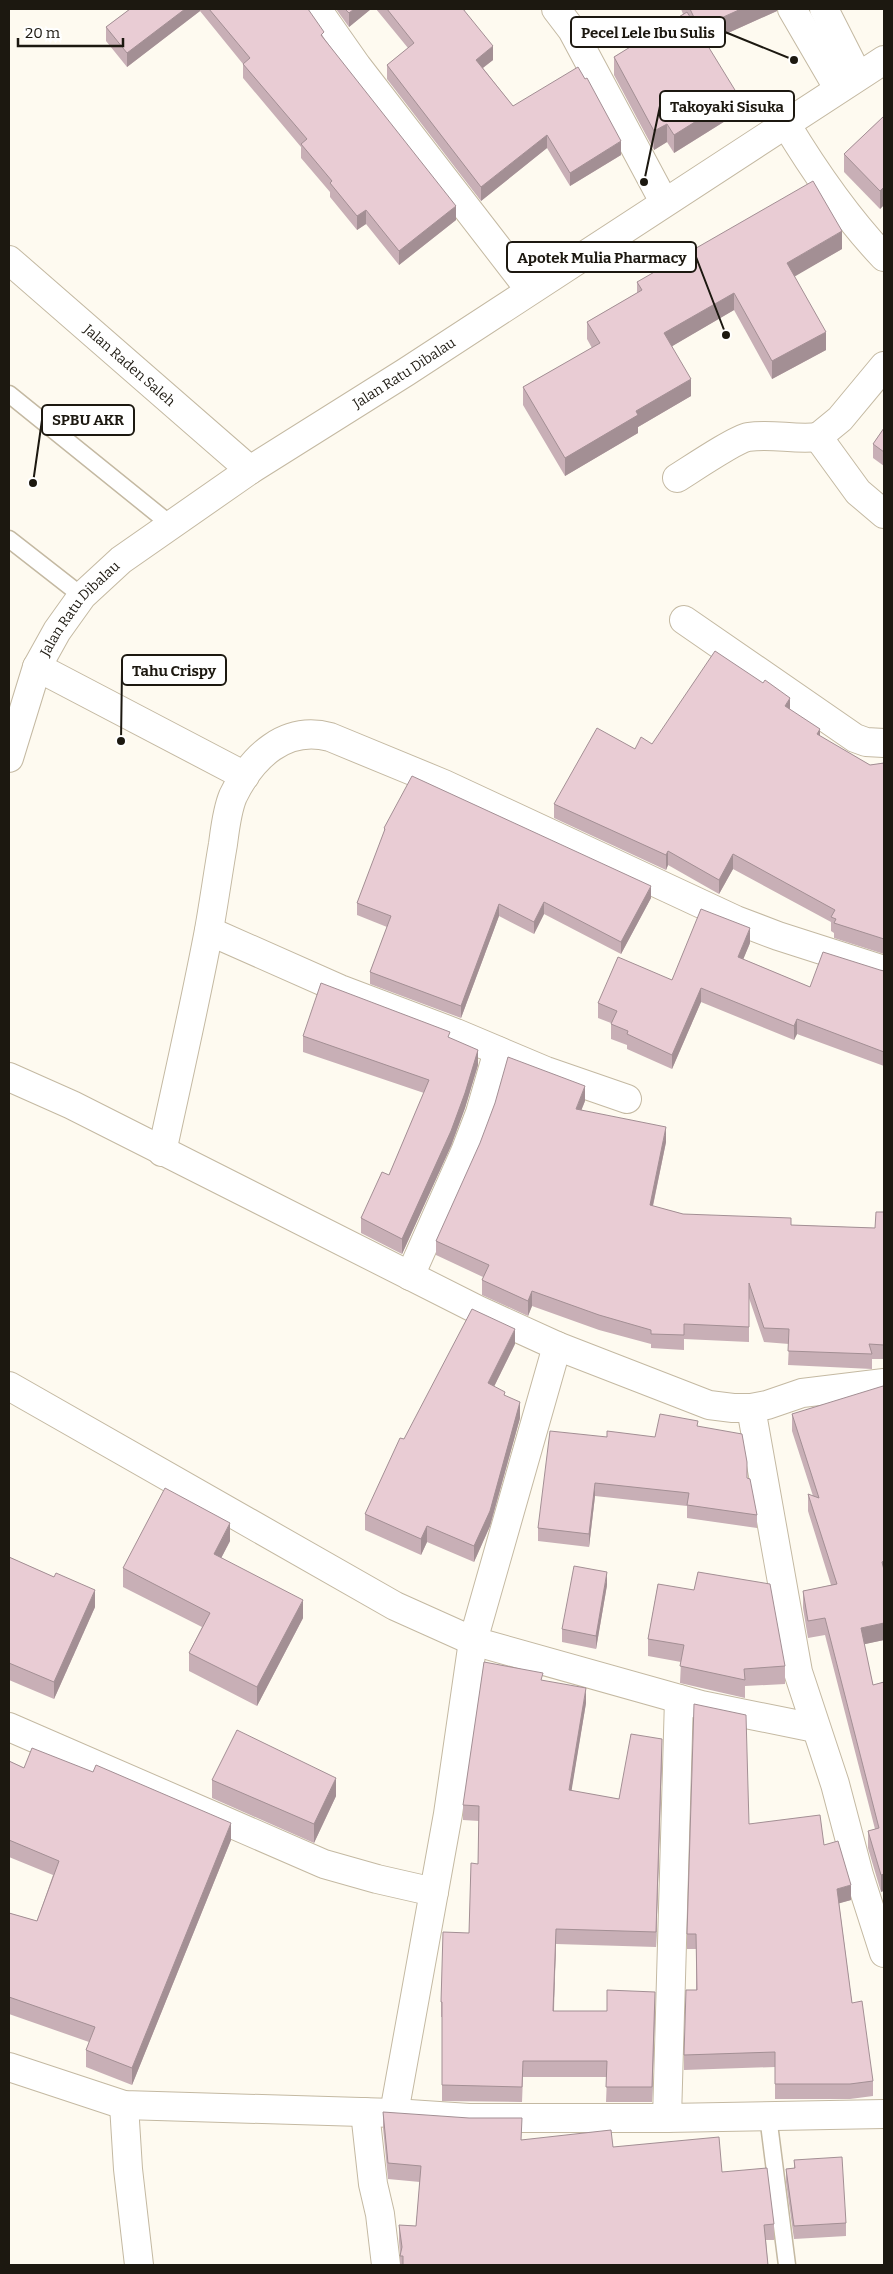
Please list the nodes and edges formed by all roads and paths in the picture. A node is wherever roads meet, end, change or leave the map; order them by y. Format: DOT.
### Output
graph roads {
  1 [pos="317,9"];
  2 [pos="556,9"];
  3 [pos="792,9"];
  4 [pos="824,9"];
  5 [pos="884,60"];
  6 [pos="848,82"];
  7 [pos="786,124"];
  8 [pos="664,202"];
  9 [pos="884,257"];
  10 [pos="9,260"];
  11 [pos="530,290"];
  12 [pos="884,366"];
  13 [pos="9,394"];
  14 [pos="818,437"];
  15 [pos="250,470"];
  16 [pos="677,478"];
  17 [pos="884,514"];
  18 [pos="170,524"];
  19 [pos="9,539"];
  20 [pos="82,596"];
  21 [pos="684,620"];
  22 [pos="38,667"];
  23 [pos="884,743"];
  24 [pos="9,758"];
  25 [pos="245,776"];
  26 [pos="209,931"];
  27 [pos="884,970"];
  28 [pos="498,1051"];
  29 [pos="9,1077"];
  30 [pos="627,1099"];
  31 [pos="162,1152"];
  32 [pos="410,1276"];
  33 [pos="557,1346"];
  34 [pos="884,1383"];
  35 [pos="9,1386"];
  36 [pos="752,1408"];
  37 [pos="473,1641"];
  38 [pos="678,1700"];
  39 [pos="9,1727"];
  40 [pos="815,1728"];
  41 [pos="434,1892"];
  42 [pos="884,1953"];
  43 [pos="9,2067"];
  44 [pos="124,2104"];
  45 [pos="365,2112"];
  46 [pos="394,2113"];
  47 [pos="884,2114"];
  48 [pos="768,2116"];
  49 [pos="668,2118"];
  50 [pos="139,2265"];
  51 [pos="386,2265"];
  52 [pos="786,2265"];
  1 -- 11 [label="street"];
  2 -- 8 [label="street"];
  3 -- 6 [label="street"];
  4 -- 6 [label="street"];
  5 -- 6 [label="street, Jalan Ratu Dibalau"];
  6 -- 7 [label="street, Jalan Ratu Dibalau"];
  7 -- 8 [label="street, Jalan Ratu Dibalau"];
  7 -- 9 [label="street"];
  8 -- 11 [label="street, Jalan Ratu Dibalau"];
  10 -- 15 [label="street, Jalan Raden Saleh"];
  11 -- 15 [label="street, Jalan Ratu Dibalau"];
  12 -- 14 [label="street"];
  13 -- 18 [label="lane"];
  14 -- 16 [label="street"];
  14 -- 17 [label="street"];
  15 -- 18 [label="street, Jalan Ratu Dibalau"];
  18 -- 20 [label="street, Jalan Ratu Dibalau"];
  19 -- 20 [label="lane"];
  20 -- 22 [label="street, Jalan Ratu Dibalau"];
  21 -- 23 [label="street"];
  22 -- 24 [label="street, Jalan Ratu Dibalau"];
  22 -- 25 [label="street"];
  25 -- 26 [label="street"];
  25 -- 27 [label="street"];
  26 -- 28 [label="street"];
  26 -- 31 [label="street"];
  28 -- 30 [label="street"];
  28 -- 32 [label="street"];
  29 -- 31 [label="street"];
  31 -- 32 [label="street"];
  32 -- 33 [label="street"];
  33 -- 36 [label="street"];
  33 -- 37 [label="street"];
  34 -- 36 [label="street"];
  35 -- 37 [label="street"];
  36 -- 40 [label="street"];
  37 -- 38 [label="street"];
  37 -- 41 [label="street"];
  38 -- 40 [label="street"];
  38 -- 49 [label="street"];
  39 -- 41 [label="street"];
  40 -- 42 [label="street"];
  41 -- 46 [label="street"];
  43 -- 44 [label="street"];
  44 -- 45 [label="street"];
  44 -- 50 [label="street"];
  45 -- 46 [label="street"];
  45 -- 51 [label="street"];
  46 -- 49 [label="street"];
  47 -- 48 [label="street"];
  48 -- 49 [label="street"];
  48 -- 52 [label="lane"];
}
